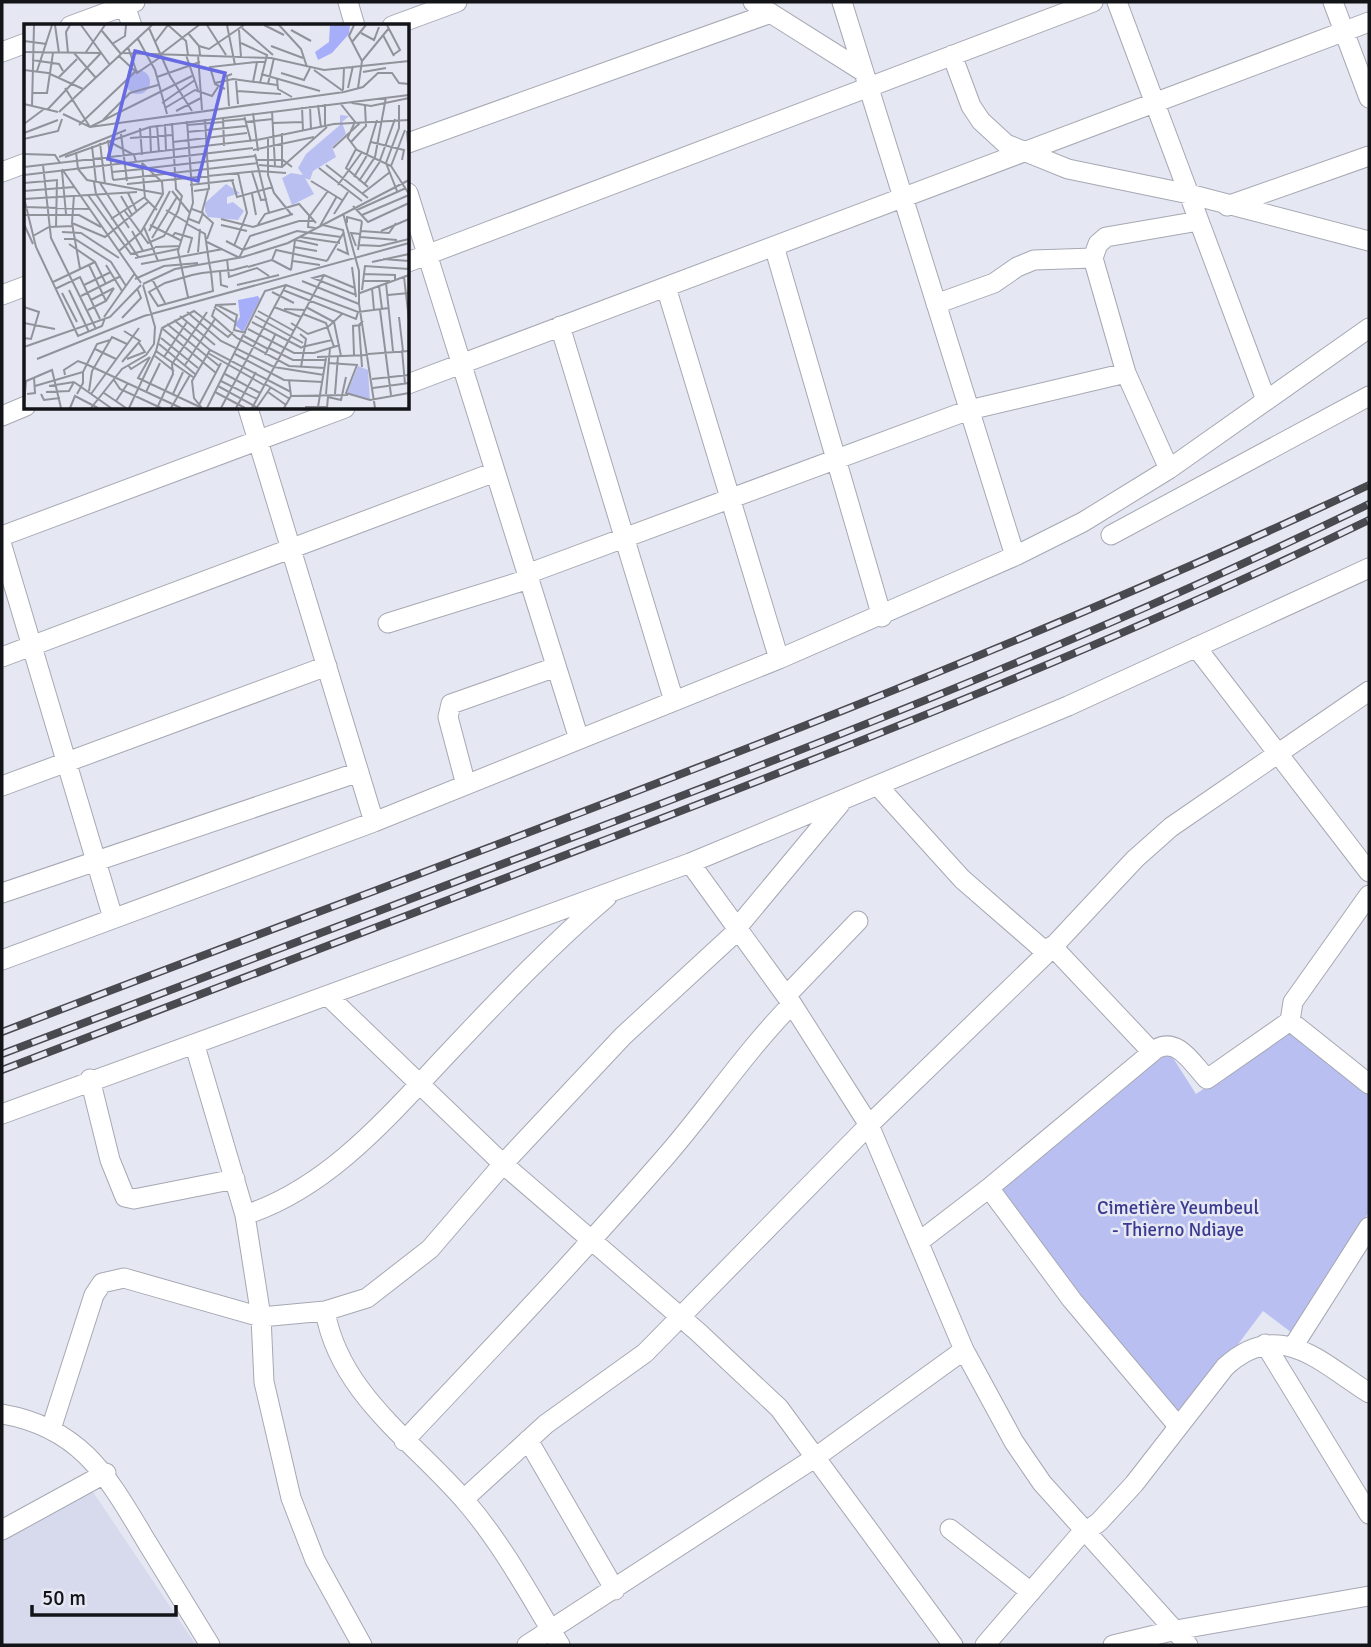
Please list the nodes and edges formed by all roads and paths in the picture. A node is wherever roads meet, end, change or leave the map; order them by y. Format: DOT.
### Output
graph roads {
  1 [pos="348,2"];
  2 [pos="457,2"];
  3 [pos="753,2"];
  4 [pos="842,2"];
  5 [pos="1093,2"];
  6 [pos="1117,2"];
  7 [pos="1333,2"];
  8 [pos="128,3"];
  9 [pos="771,13"];
  10 [pos="1369,22"];
  11 [pos="76,24"];
  12 [pos="132,24"];
  13 [pos="354,24"];
  14 [pos="397,24"];
  15 [pos="1345,32"];
  16 [pos="24,44"];
  17 [pos="2,52"];
  18 [pos="952,55"];
  19 [pos="866,79"];
  20 [pos="1369,98"];
  21 [pos="1155,103"];
  22 [pos="410,142"];
  23 [pos="1025,152"];
  24 [pos="1369,156"];
  25 [pos="24,164"];
  26 [pos="2,172"];
  27 [pos="1189,194"];
  28 [pos="903,197"];
  29 [pos="410,200"];
  30 [pos="1226,206"];
  31 [pos="1199,220"];
  32 [pos="1369,241"];
  33 [pos="774,246"];
  34 [pos="427,255"];
  35 [pos="1093,258"];
  36 [pos="410,261"];
  37 [pos="24,287"];
  38 [pos="666,287"];
  39 [pos="2,295"];
  40 [pos="936,304"];
  41 [pos="561,327"];
  42 [pos="1369,328"];
  43 [pos="461,364"];
  44 [pos="1126,373"];
  45 [pos="410,383"];
  46 [pos="1369,396"];
  47 [pos="1266,400"];
  48 [pos="24,407"];
  49 [pos="249,410"];
  50 [pos="340,410"];
  51 [pos="969,410"];
  52 [pos="2,416"];
  53 [pos="258,440"];
  54 [pos="838,459"];
  55 [pos="1169,469"];
  56 [pos="495,472"];
  57 [pos="730,499"];
  58 [pos="2,536"];
  59 [pos="1111,536"];
  60 [pos="624,538"];
  61 [pos="2,546"];
  62 [pos="291,550"];
  63 [pos="1015,556"];
  64 [pos="1369,568"];
  65 [pos="528,577"];
  66 [pos="882,617"];
  67 [pos="388,624"];
  68 [pos="32,646"];
  69 [pos="1196,647"];
  70 [pos="2,657"];
  71 [pos="779,659"];
  72 [pos="327,666"];
  73 [pos="556,667"];
  74 [pos="1369,691"];
  75 [pos="674,702"];
  76 [pos="579,739"];
  77 [pos="1278,754"];
  78 [pos="67,762"];
  79 [pos="359,772"];
  80 [pos="466,785"];
  81 [pos="2,786"];
  82 [pos="878,786"];
  83 [pos="843,801"];
  84 [pos="374,822"];
  85 [pos="96,860"];
  86 [pos="690,863"];
  87 [pos="1369,872"];
  88 [pos="619,887"];
  89 [pos="2,893"];
  90 [pos="1367,902"];
  91 [pos="113,918"];
  92 [pos="858,921"];
  93 [pos="736,930"];
  94 [pos="1050,950"];
  95 [pos="2,960"];
  96 [pos="328,996"];
  97 [pos="789,1000"];
  98 [pos="1290,1021"];
  99 [pos="195,1046"];
  100 [pos="1152,1052"];
  101 [pos="90,1079"];
  102 [pos="419,1084"];
  103 [pos="1369,1084"];
  104 [pos="2,1114"];
  105 [pos="869,1125"];
  106 [pos="503,1164"];
  107 [pos="235,1179"];
  108 [pos="989,1188"];
  109 [pos="246,1215"];
  110 [pos="1369,1227"];
  111 [pos="920,1241"];
  112 [pos="591,1242"];
  113 [pos="325,1311"];
  114 [pos="261,1317"];
  115 [pos="680,1317"];
  116 [pos="1265,1344"];
  117 [pos="1294,1345"];
  118 [pos="964,1350"];
  119 [pos="1369,1393"];
  120 [pos="2,1414"];
  121 [pos="1178,1426"];
  122 [pos="51,1429"];
  123 [pos="528,1440"];
  124 [pos="404,1441"];
  125 [pos="816,1457"];
  126 [pos="106,1473"];
  127 [pos="464,1499"];
  128 [pos="1369,1514"];
  129 [pos="950,1529"];
  130 [pos="2,1530"];
  131 [pos="1088,1531"];
  132 [pos="615,1590"];
  133 [pos="1031,1592"];
  134 [pos="1369,1596"];
  135 [pos="556,1638"];
  136 [pos="1182,1638"];
  137 [pos="210,1645"];
  138 [pos="362,1645"];
  139 [pos="527,1645"];
  140 [pos="953,1645"];
  141 [pos="985,1645"];
  142 [pos="1113,1645"];
  1 -- 13 [label="street"];
  2 -- 14 [label="street"];
  3 -- 9 [label="street"];
  4 -- 19 [label="street"];
  5 -- 18 [label="street"];
  6 -- 21 [label="street"];
  7 -- 15 [label="street"];
  8 -- 11 [label="street"];
  8 -- 12 [label="street"];
  9 -- 19 [label="street"];
  9 -- 22 [label="street"];
  10 -- 15 [label="street"];
  15 -- 20 [label="street"];
  15 -- 21 [label="street"];
  16 -- 17 [label="street"];
  18 -- 19 [label="street"];
  18 -- 23 [label="street"];
  19 -- 28 [label="street"];
  19 -- 34 [label="street"];
  21 -- 23 [label="street"];
  21 -- 27 [label="street"];
  23 -- 27 [label="street"];
  23 -- 28 [label="street"];
  24 -- 30 [label="street"];
  25 -- 26 [label="street"];
  27 -- 30 [label="street"];
  27 -- 31 [label="street"];
  28 -- 33 [label="street"];
  28 -- 40 [label="street"];
  29 -- 34 [label="street"];
  30 -- 32 [label="street"];
  31 -- 35 [label="street"];
  31 -- 47 [label="street"];
  33 -- 38 [label="street"];
  33 -- 54 [label="street"];
  34 -- 36 [label="street"];
  34 -- 43 [label="street"];
  35 -- 40 [label="street"];
  35 -- 44 [label="street"];
  37 -- 39 [label="street"];
  38 -- 41 [label="street"];
  38 -- 57 [label="street"];
  40 -- 51 [label="street"];
  41 -- 43 [label="street"];
  41 -- 60 [label="street"];
  42 -- 47 [label="street"];
  43 -- 45 [label="street"];
  43 -- 56 [label="street"];
  44 -- 51 [label="street"];
  44 -- 55 [label="street"];
  46 -- 59 [label="street"];
  47 -- 55 [label="street"];
  48 -- 52 [label="street"];
  49 -- 53 [label="street"];
  50 -- 53 [label="street"];
  51 -- 54 [label="street"];
  51 -- 63 [label="street"];
  53 -- 58 [label="street"];
  53 -- 62 [label="street"];
  54 -- 57 [label="street"];
  54 -- 66 [label="street"];
  55 -- 63 [label="street"];
  56 -- 62 [label="street"];
  56 -- 65 [label="street"];
  57 -- 60 [label="street"];
  57 -- 71 [label="street"];
  60 -- 65 [label="street"];
  60 -- 75 [label="street"];
  61 -- 68 [label="street"];
  62 -- 68 [label="street"];
  62 -- 72 [label="street"];
  63 -- 66 [label="street"];
  64 -- 69 [label="street"];
  65 -- 67 [label="street"];
  65 -- 73 [label="street"];
  66 -- 71 [label="street"];
  68 -- 70 [label="street"];
  68 -- 78 [label="street"];
  69 -- 77 [label="street"];
  69 -- 82 [label="street"];
  71 -- 75 [label="street"];
  72 -- 78 [label="street"];
  72 -- 79 [label="street"];
  73 -- 76 [label="street"];
  73 -- 80 [label="street"];
  74 -- 77 [label="street"];
  75 -- 76 [label="street"];
  76 -- 80 [label="street"];
  77 -- 87 [label="street"];
  77 -- 94 [label="street"];
  78 -- 81 [label="street"];
  78 -- 85 [label="street"];
  79 -- 84 [label="street"];
  79 -- 85 [label="street"];
  80 -- 84 [label="street"];
  82 -- 83 [label="street"];
  82 -- 94 [label="street"];
  83 -- 86 [label="street"];
  83 -- 93 [label="street"];
  84 -- 91 [label="street"];
  85 -- 89 [label="street"];
  85 -- 91 [label="street"];
  86 -- 88 [label="street"];
  86 -- 93 [label="street"];
  88 -- 96 [label="street"];
  88 -- 102 [label="street"];
  90 -- 98 [label="street"];
  91 -- 95 [label="street"];
  92 -- 97 [label="street"];
  93 -- 97 [label="street"];
  93 -- 106 [label="street"];
  94 -- 100 [label="street"];
  94 -- 105 [label="street"];
  96 -- 99 [label="street"];
  96 -- 102 [label="street"];
  97 -- 105 [label="street"];
  97 -- 112 [label="street"];
  98 -- 100 [label="street"];
  98 -- 103 [label="street"];
  99 -- 101 [label="street"];
  99 -- 107 [label="street"];
  100 -- 108 [label="street"];
  101 -- 104 [label="street"];
  101 -- 107 [label="street"];
  102 -- 106 [label="street"];
  102 -- 109 [label="street"];
  105 -- 111 [label="street"];
  105 -- 115 [label="street"];
  106 -- 112 [label="street"];
  106 -- 113 [label="street"];
  107 -- 109 [label="street"];
  108 -- 111 [label="street"];
  108 -- 121 [label="street"];
  109 -- 114 [label="street"];
  110 -- 117 [label="street"];
  111 -- 118 [label="street"];
  112 -- 115 [label="street"];
  112 -- 124 [label="street"];
  113 -- 114 [label="street"];
  113 -- 124 [label="street"];
  114 -- 122 [label="street"];
  114 -- 138 [label="street"];
  115 -- 123 [label="street"];
  115 -- 125 [label="street"];
  116 -- 117 [label="street"];
  116 -- 121 [label="street"];
  116 -- 128 [label="street"];
  117 -- 119 [label="street"];
  118 -- 125 [label="street"];
  118 -- 131 [label="street"];
  120 -- 122 [label="street"];
  121 -- 131 [label="street"];
  122 -- 126 [label="street"];
  123 -- 127 [label="street"];
  123 -- 132 [label="street"];
  124 -- 127 [label="street"];
  125 -- 132 [label="street"];
  125 -- 140 [label="street"];
  126 -- 130 [label="street"];
  126 -- 137 [label="street"];
  127 -- 135 [label="street"];
  129 -- 133 [label="street"];
  131 -- 133 [label="street"];
  131 -- 136 [label="street"];
  132 -- 135 [label="street"];
  133 -- 141 [label="street"];
  134 -- 136 [label="street"];
  135 -- 139 [label="street"];
  136 -- 142 [label="street"];
}
